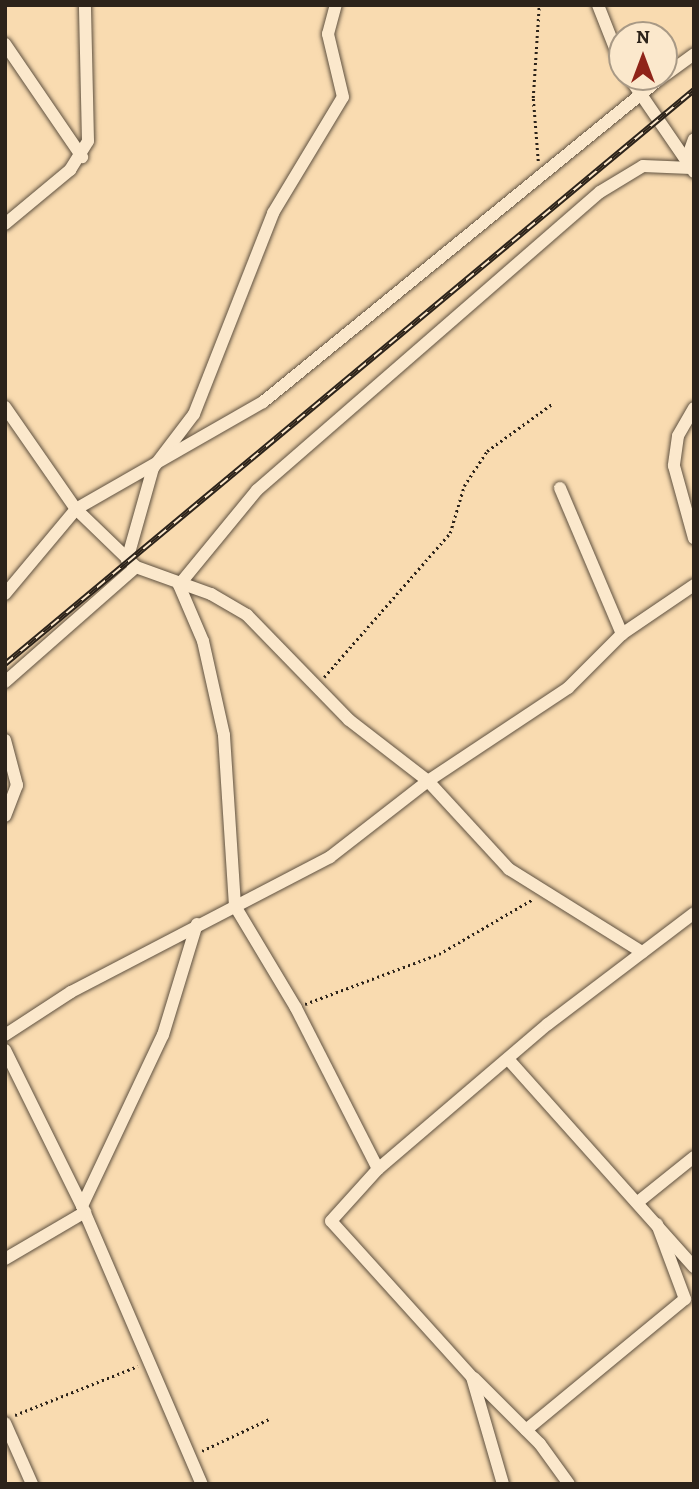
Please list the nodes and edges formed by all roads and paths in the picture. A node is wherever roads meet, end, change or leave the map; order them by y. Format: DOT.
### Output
graph roads {
  1 [pos="85,5"];
  2 [pos="336,5"];
  3 [pos="539,5"];
  4 [pos="598,5"];
  5 [pos="608,30"];
  6 [pos="5,44"];
  7 [pos="694,54"];
  8 [pos="678,65"];
  9 [pos="642,91"];
  10 [pos="639,93"];
  11 [pos="694,139"];
  12 [pos="82,157"];
  13 [pos="690,167"];
  14 [pos="539,179"];
  15 [pos="5,224"];
  16 [pos="552,404"];
  17 [pos="5,407"];
  18 [pos="694,408"];
  19 [pos="153,468"];
  20 [pos="561,488"];
  21 [pos="76,509"];
  22 [pos="694,538"];
  23 [pos="131,564"];
  24 [pos="179,585"];
  25 [pos="694,585"];
  26 [pos="5,594"];
  27 [pos="622,634"];
  28 [pos="5,681"];
  29 [pos="316,683"];
  30 [pos="5,740"];
  31 [pos="428,781"];
  32 [pos="5,816"];
  33 [pos="546,894"];
  34 [pos="234,906"];
  35 [pos="694,913"];
  36 [pos="197,924"];
  37 [pos="642,952"];
  38 [pos="296,1008"];
  39 [pos="5,1035"];
  40 [pos="5,1050"];
  41 [pos="508,1059"];
  42 [pos="694,1157"];
  43 [pos="378,1170"];
  44 [pos="638,1202"];
  45 [pos="83,1209"];
  46 [pos="657,1224"];
  47 [pos="5,1259"];
  48 [pos="694,1267"];
  49 [pos="689,1300"];
  50 [pos="151,1361"];
  51 [pos="472,1377"];
  52 [pos="269,1419"];
  53 [pos="5,1422"];
  54 [pos="526,1430"];
  55 [pos="190,1457"];
  56 [pos="32,1484"];
  57 [pos="202,1484"];
  58 [pos="503,1484"];
  59 [pos="569,1484"];
  1 -- 12 [label="street"];
  2 -- 19 [label="street"];
  3 -- 14 [label="path"];
  4 -- 5 [label="street"];
  6 -- 12 [label="street"];
  7 -- 8 [label="street"];
  9 -- 10 [label="street"];
  10 -- 13 [label="street"];
  10 -- 14 [label="street"];
  11 -- 13 [label="street"];
  12 -- 15 [label="street"];
  13 -- 24 [label="street"];
  14 -- 19 [label="street"];
  16 -- 29 [label="path"];
  17 -- 21 [label="street"];
  18 -- 22 [label="street"];
  19 -- 21 [label="street"];
  19 -- 23 [label="street"];
  20 -- 27 [label="street"];
  21 -- 23 [label="street"];
  21 -- 26 [label="street"];
  23 -- 24 [label="street"];
  23 -- 28 [label="street"];
  24 -- 29 [label="street"];
  24 -- 34 [label="street"];
  25 -- 27 [label="street"];
  27 -- 31 [label="street"];
  29 -- 31 [label="street"];
  30 -- 32 [label="street"];
  31 -- 33 [label="street"];
  31 -- 34 [label="street"];
  33 -- 37 [label="street"];
  33 -- 38 [label="path"];
  34 -- 36 [label="street"];
  34 -- 38 [label="street"];
  35 -- 37 [label="street"];
  36 -- 39 [label="street"];
  36 -- 45 [label="street"];
  37 -- 41 [label="street"];
  38 -- 43 [label="street"];
  40 -- 45 [label="street"];
  41 -- 43 [label="street"];
  41 -- 44 [label="street"];
  42 -- 44 [label="street"];
  43 -- 51 [label="street"];
  44 -- 46 [label="street"];
  45 -- 47 [label="street"];
  45 -- 50 [label="street"];
  46 -- 48 [label="street"];
  46 -- 49 [label="street"];
  49 -- 54 [label="street"];
  50 -- 53 [label="path"];
  50 -- 55 [label="street"];
  51 -- 54 [label="street"];
  51 -- 58 [label="street"];
  52 -- 55 [label="path"];
  53 -- 56 [label="street"];
  54 -- 59 [label="street"];
  55 -- 57 [label="street"];
}
